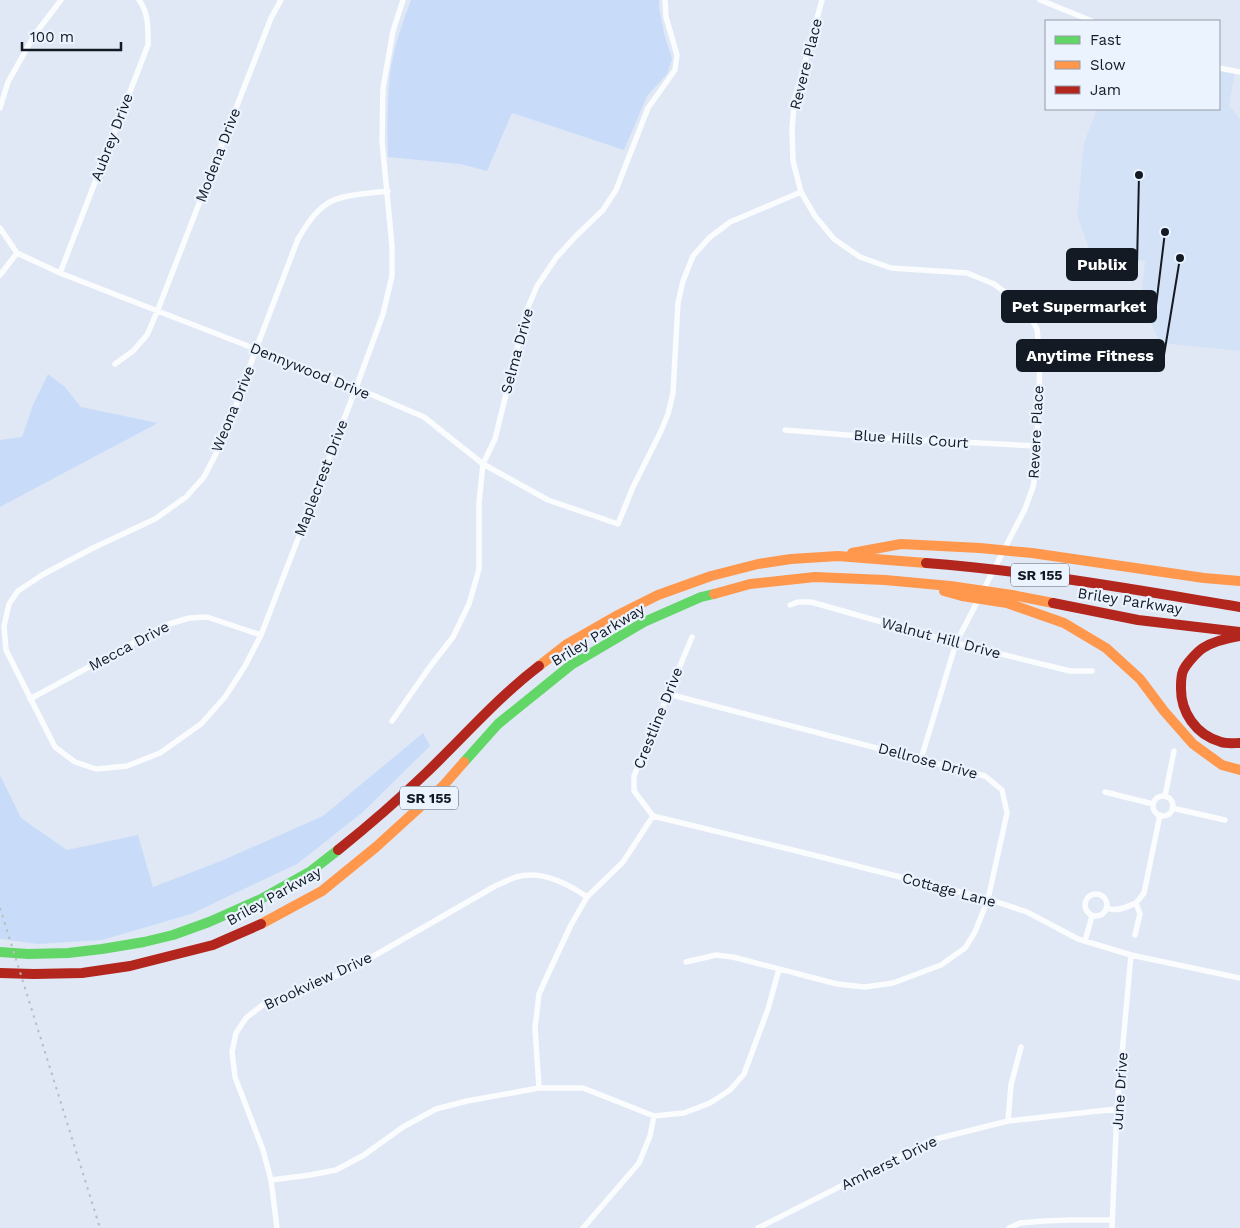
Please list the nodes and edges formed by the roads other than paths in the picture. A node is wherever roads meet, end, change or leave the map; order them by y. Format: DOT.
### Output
graph roads {
  1 [pos="61,0"];
  2 [pos="140,0"];
  3 [pos="281,0"];
  4 [pos="403,0"];
  5 [pos="665,0"];
  6 [pos="822,0"];
  7 [pos="1040,0"];
  8 [pos="1090,20"];
  9 [pos="1220,68"];
  10 [pos="1240,72"];
  11 [pos="0,108"];
  12 [pos="388,191"];
  13 [pos="801,192"];
  14 [pos="0,228"];
  15 [pos="17,253"];
  16 [pos="60,273"];
  17 [pos="0,275"];
  18 [pos="157,312"];
  19 [pos="256,349"];
  20 [pos="115,364"];
  21 [pos="356,388"];
  22 [pos="785,430"];
  23 [pos="1037,446"];
  24 [pos="483,464"];
  25 [pos="838,556"];
  26 [pos="1240,581"];
  27 [pos="917,583"];
  28 [pos="790,605"];
  29 [pos="1240,607"];
  30 [pos="1240,632"];
  31 [pos="261,635"];
  32 [pos="1240,636"];
  33 [pos="692,637"];
  34 [pos="956,642"];
  35 [pos="1092,671"];
  36 [pos="668,694"];
  37 [pos="30,699"];
  38 [pos="392,721"];
  39 [pos="1240,743"];
  40 [pos="1174,751"];
  41 [pos="921,759"];
  42 [pos="1240,770"];
  43 [pos="1105,792"];
  44 [pos="1165,796"];
  45 [pos="1153,804"];
  46 [pos="1172,808"];
  47 [pos="1160,815"];
  48 [pos="653,816"];
  49 [pos="1225,820"];
  50 [pos="587,897"];
  51 [pos="988,899"];
  52 [pos="1136,903"];
  53 [pos="1107,908"];
  54 [pos="1092,916"];
  55 [pos="1135,935"];
  56 [pos="1085,941"];
  57 [pos="0,952"];
  58 [pos="1131,955"];
  59 [pos="686,962"];
  60 [pos="779,969"];
  61 [pos="0,973"];
  62 [pos="1240,978"];
  63 [pos="1021,1048"];
  64 [pos="540,1088"];
  65 [pos="1117,1109"];
  66 [pos="654,1116"];
  67 [pos="1008,1121"];
  68 [pos="271,1180"];
  69 [pos="1112,1220"];
  70 [pos="277,1228"];
  71 [pos="583,1228"];
  72 [pos="758,1228"];
  73 [pos="1009,1228"];
  74 [pos="1112,1228"];
  1 -- 11 [label="street"];
  2 -- 16 [label="street, Aubrey Drive"];
  3 -- 18 [label="street, Modena Drive"];
  4 -- 12 [label="street, Maplecrest Drive"];
  5 -- 24 [label="street, Selma Drive"];
  6 -- 13 [label="street, Revere Place"];
  7 -- 8 [label="street"];
  9 -- 10 [label="street"];
  12 -- 19 [label="street, Weona Drive"];
  12 -- 21 [label="street, Maplecrest Drive"];
  13 -- 23 [label="street, Revere Place"];
  13 -- 24 [label="street, Dennywood Drive"];
  14 -- 15 [label="street"];
  15 -- 16 [label="street, Dennywood Drive"];
  15 -- 17 [label="street"];
  16 -- 18 [label="street, Dennywood Drive"];
  18 -- 19 [label="street, Dennywood Drive"];
  18 -- 20 [label="street, Modena Drive"];
  19 -- 21 [label="street, Dennywood Drive"];
  19 -- 37 [label="street, Weona Drive"];
  21 -- 24 [label="street, Dennywood Drive"];
  21 -- 31 [label="street, Maplecrest Drive"];
  22 -- 23 [label="street, Blue Hills Court"];
  23 -- 34 [label="street, Revere Place"];
  24 -- 38 [label="street, Selma Drive"];
  25 -- 26 [label="highway"];
  25 -- 29 [label="highway, Briley Parkway / SR 155"];
  25 -- 57 [label="highway, Briley Parkway / SR 155"];
  27 -- 30 [label="highway, Briley Parkway / SR 155"];
  27 -- 42 [label="highway"];
  27 -- 61 [label="highway, Briley Parkway / SR 155"];
  28 -- 34 [label="street, Walnut Hill Drive"];
  31 -- 37 [label="street, Mecca Drive"];
  31 -- 37 [label="street, Maplecrest Drive"];
  32 -- 39 [label="highway"];
  33 -- 36 [label="street, Crestline Drive"];
  34 -- 35 [label="street, Walnut Hill Drive"];
  34 -- 41 [label="street, Revere Place"];
  36 -- 41 [label="street, Dellrose Drive"];
  36 -- 48 [label="street, Crestline Drive"];
  40 -- 44 [label="street"];
  41 -- 51 [label="street, Dellrose Drive"];
  43 -- 45 [label="street"];
  44 -- 45 [label="street"];
  44 -- 46 [label="street"];
  45 -- 47 [label="street"];
  46 -- 47 [label="street"];
  46 -- 49 [label="street"];
  47 -- 52 [label="street"];
  48 -- 50 [label="street"];
  48 -- 51 [label="street, Cottage Lane"];
  50 -- 64 [label="street"];
  50 -- 68 [label="street, Brookview Drive"];
  51 -- 56 [label="street, Cottage Lane"];
  51 -- 60 [label="street, Dellrose Drive"];
  52 -- 53 [label="street"];
  52 -- 55 [label="street"];
  53 -- 54 [label="street"];
  53 -- 54 [label="street"];
  54 -- 56 [label="street"];
  56 -- 58 [label="street, Cottage Lane"];
  58 -- 62 [label="street, Cottage Lane"];
  58 -- 65 [label="street, June Drive"];
  59 -- 60 [label="street, Dellrose Drive"];
  60 -- 66 [label="street"];
  63 -- 67 [label="street"];
  64 -- 66 [label="street"];
  64 -- 68 [label="street"];
  65 -- 67 [label="street, Amherst Drive"];
  65 -- 69 [label="street, June Drive"];
  66 -- 71 [label="street"];
  67 -- 72 [label="street, Amherst Drive"];
  68 -- 70 [label="street, Brookview Drive"];
  69 -- 73 [label="street"];
  69 -- 74 [label="street, June Drive"];
}
